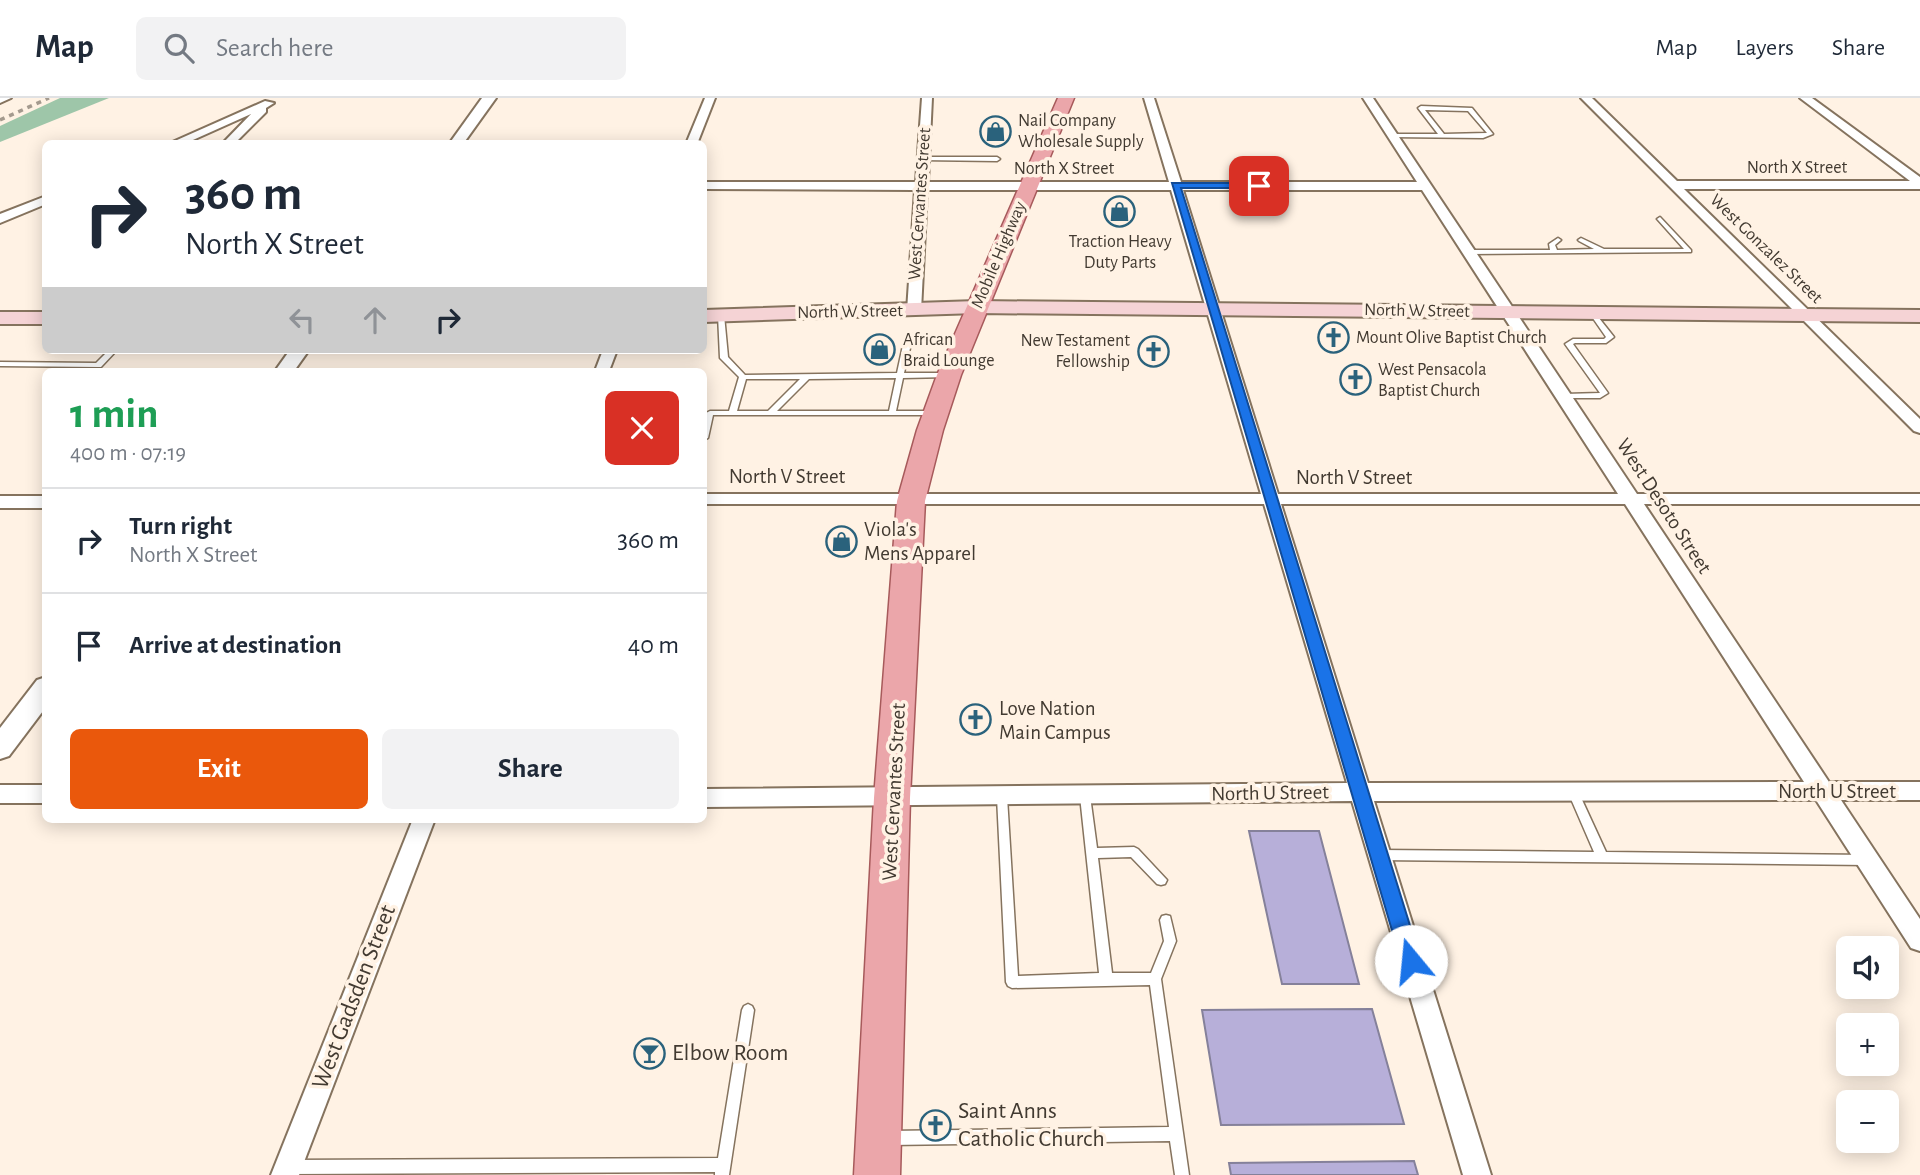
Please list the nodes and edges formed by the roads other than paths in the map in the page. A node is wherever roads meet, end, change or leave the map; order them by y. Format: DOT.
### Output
graph roads {
  1 [pos="6,98"];
  2 [pos="489,98"];
  3 [pos="710,98"];
  4 [pos="926,98"];
  5 [pos="1066,98"];
  6 [pos="1149,98"];
  7 [pos="1368,98"];
  8 [pos="1586,98"];
  9 [pos="1805,98"];
  10 [pos="0,100"];
  11 [pos="272,101"];
  12 [pos="1393,136"];
  13 [pos="1442,136"];
  14 [pos="182,140"];
  15 [pos="231,140"];
  16 [pos="459,140"];
  17 [pos="693,140"];
  18 [pos="923,159"];
  19 [pos="997,159"];
  20 [pos="1920,184"];
  21 [pos="707,186"];
  22 [pos="922,186"];
  23 [pos="1028,186"];
  24 [pos="1175,186"];
  25 [pos="1426,186"];
  26 [pos="1674,186"];
  27 [pos="42,201"];
  28 [pos="0,219"];
  29 [pos="1660,219"];
  30 [pos="1558,240"];
  31 [pos="1581,240"];
  32 [pos="1469,252"];
  33 [pos="1554,252"];
  34 [pos="1602,252"];
  35 [pos="977,307"];
  36 [pos="1213,307"];
  37 [pos="914,311"];
  38 [pos="1509,313"];
  39 [pos="1593,314"];
  40 [pos="42,316"];
  41 [pos="712,316"];
  42 [pos="1807,316"];
  43 [pos="1920,316"];
  44 [pos="0,318"];
  45 [pos="909,336"];
  46 [pos="109,354"];
  47 [pos="297,354"];
  48 [pos="0,364"];
  49 [pos="286,368"];
  50 [pos="949,375"];
  51 [pos="900,376"];
  52 [pos="743,377"];
  53 [pos="807,377"];
  54 [pos="1565,396"];
  55 [pos="732,412"];
  56 [pos="771,412"];
  57 [pos="892,412"];
  58 [pos="936,412"];
  59 [pos="707,426"];
  60 [pos="1920,428"];
  61 [pos="707,499"];
  62 [pos="1272,499"];
  63 [pos="1920,499"];
  64 [pos="1633,500"];
  65 [pos="911,501"];
  66 [pos="0,502"];
  67 [pos="42,502"];
  68 [pos="42,692"];
  69 [pos="0,748"];
  70 [pos="1823,791"];
  71 [pos="1359,792"];
  72 [pos="1573,792"];
  73 [pos="1920,792"];
  74 [pos="0,794"];
  75 [pos="42,794"];
  76 [pos="1085,796"];
  77 [pos="1002,797"];
  78 [pos="707,798"];
  79 [pos="892,798"];
  80 [pos="422,823"];
  81 [pos="1091,853"];
  82 [pos="1378,855"];
  83 [pos="1602,857"];
  84 [pos="1868,860"];
  85 [pos="1161,880"];
  86 [pos="1166,920"];
  87 [pos="1920,940"];
  88 [pos="1106,979"];
  89 [pos="1155,979"];
  90 [pos="747,1010"];
  91 [pos="1176,1134"];
  92 [pos="878,1138"];
  93 [pos="723,1170"];
  94 [pos="286,1171"];
  95 [pos="877,1175"];
  96 [pos="1182,1175"];
  97 [pos="1477,1175"];
  1 -- 10 [label="street"];
  2 -- 16 [label="street"];
  3 -- 17 [label="street"];
  4 -- 18 [label="street, West Cervantes Street"];
  5 -- 23 [label="main road, Mobile Highway"];
  6 -- 24 [label="street"];
  7 -- 12 [label="street, West Desoto Street"];
  8 -- 26 [label="street, West Gonzalez Street"];
  9 -- 20 [label="street"];
  11 -- 14 [label="street"];
  11 -- 15 [label="street"];
  12 -- 13 [label="lane"];
  12 -- 25 [label="street, West Desoto Street"];
  13 -- 13 [label="lane"];
  18 -- 19 [label="lane"];
  18 -- 22 [label="street, West Cervantes Street"];
  20 -- 26 [label="street, North X Street"];
  21 -- 22 [label="street, North X Street"];
  22 -- 23 [label="street, North X Street"];
  22 -- 37 [label="street, West Cervantes Street"];
  23 -- 24 [label="street, North X Street"];
  23 -- 35 [label="main road, Mobile Highway"];
  24 -- 25 [label="street, North X Street"];
  24 -- 36 [label="street"];
  25 -- 32 [label="street, West Desoto Street"];
  26 -- 42 [label="street, West Gonzalez Street"];
  27 -- 28 [label="street"];
  29 -- 34 [label="lane"];
  30 -- 33 [label="lane"];
  31 -- 34 [label="lane"];
  32 -- 33 [label="lane"];
  32 -- 38 [label="street, West Desoto Street"];
  33 -- 34 [label="lane"];
  35 -- 36 [label="main road, North W Street"];
  35 -- 37 [label="main road, North W Street"];
  35 -- 50 [label="main road, Mobile Highway"];
  36 -- 38 [label="main road, North W Street"];
  36 -- 62 [label="street"];
  37 -- 41 [label="main road, North W Street"];
  38 -- 39 [label="main road, North W Street"];
  38 -- 54 [label="street, West Desoto Street"];
  39 -- 42 [label="main road, North W Street"];
  39 -- 54 [label="lane"];
  40 -- 44 [label="main road"];
  41 -- 52 [label="lane"];
  42 -- 43 [label="main road, North W Street"];
  42 -- 60 [label="street, West Gonzalez Street"];
  45 -- 51 [label="lane"];
  46 -- 48 [label="lane"];
  47 -- 49 [label="street"];
  50 -- 51 [label="lane"];
  50 -- 58 [label="main road, Mobile Highway"];
  51 -- 53 [label="lane"];
  51 -- 57 [label="lane"];
  52 -- 53 [label="lane"];
  52 -- 55 [label="lane"];
  53 -- 56 [label="lane"];
  54 -- 64 [label="street, West Desoto Street"];
  55 -- 56 [label="lane"];
  55 -- 59 [label="lane"];
  56 -- 57 [label="lane"];
  57 -- 58 [label="lane"];
  58 -- 65 [label="main road, West Cervantes Street"];
  61 -- 65 [label="street, North V Street"];
  62 -- 64 [label="street, North V Street"];
  62 -- 65 [label="street, North V Street"];
  62 -- 71 [label="street"];
  63 -- 64 [label="street, North V Street"];
  64 -- 70 [label="street, West Desoto Street"];
  65 -- 79 [label="main road, West Cervantes Street"];
  66 -- 67 [label="street"];
  68 -- 69 [label="street"];
  70 -- 72 [label="street, North U Street"];
  70 -- 73 [label="street, North U Street"];
  70 -- 84 [label="street, West Desoto Street"];
  71 -- 72 [label="street, North U Street"];
  71 -- 76 [label="street, North U Street"];
  71 -- 82 [label="street"];
  72 -- 83 [label="lane"];
  74 -- 75 [label="street"];
  76 -- 77 [label="street, North U Street"];
  76 -- 81 [label="lane"];
  77 -- 79 [label="street, North U Street"];
  77 -- 88 [label="lane"];
  78 -- 79 [label="street, North U Street"];
  79 -- 92 [label="main road, West Cervantes Street"];
  80 -- 94 [label="street, West Gadsden Street"];
  81 -- 85 [label="lane"];
  81 -- 88 [label="lane"];
  82 -- 83 [label="lane"];
  82 -- 97 [label="street"];
  83 -- 84 [label="lane"];
  84 -- 87 [label="street, West Desoto Street"];
  86 -- 89 [label="lane"];
  88 -- 89 [label="lane"];
  89 -- 91 [label="lane"];
  90 -- 93 [label="lane"];
  91 -- 92 [label="lane"];
  91 -- 96 [label="lane"];
  92 -- 95 [label="main road, West Cervantes Street"];
  93 -- 94 [label="lane"];
}
